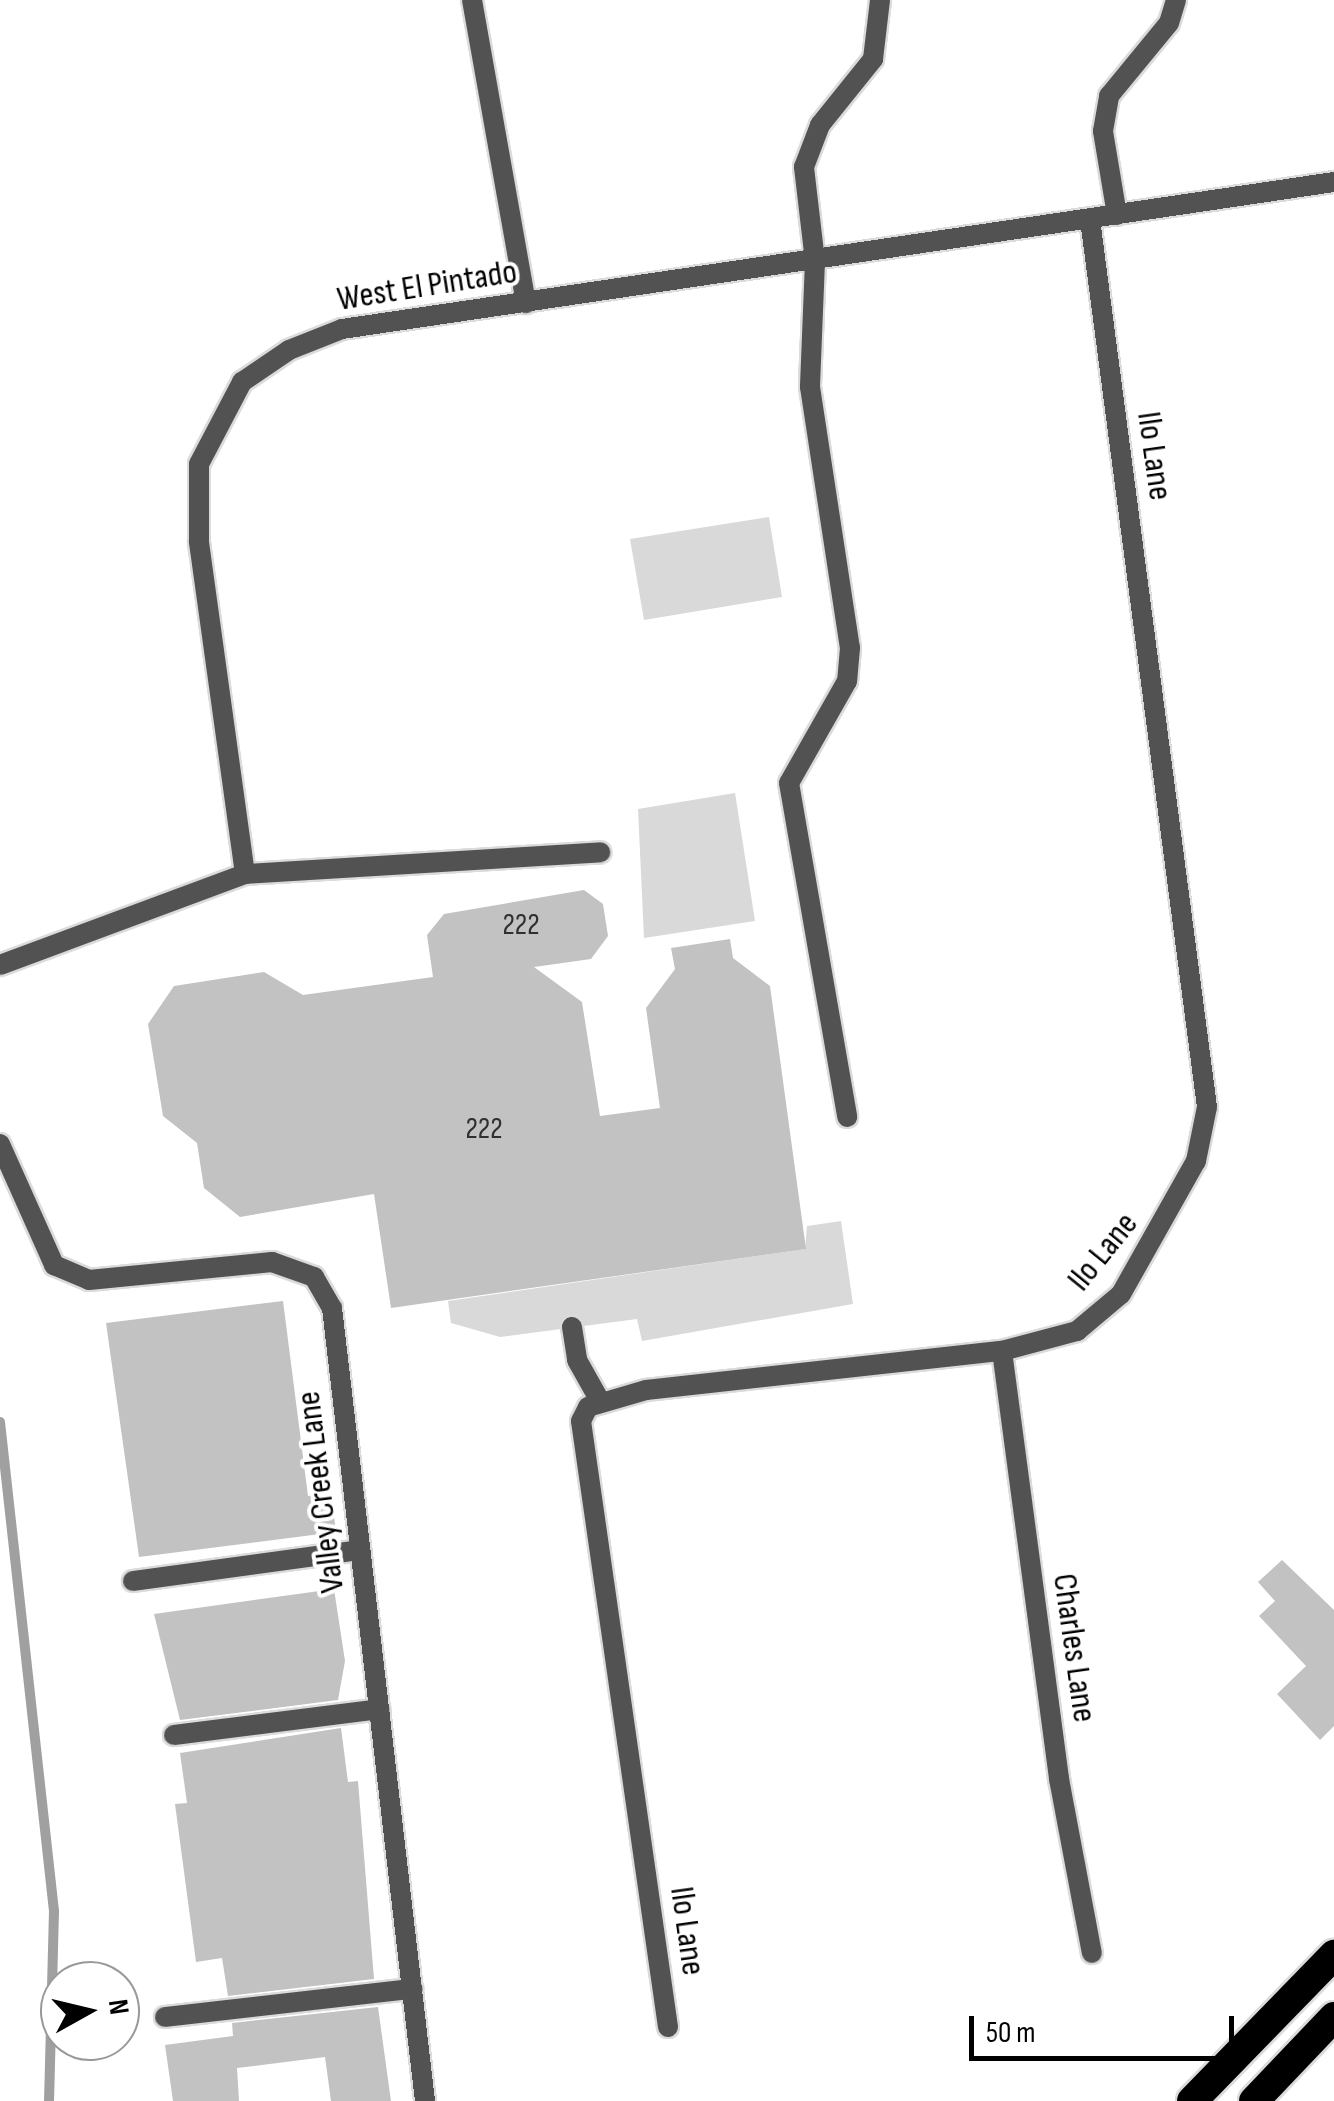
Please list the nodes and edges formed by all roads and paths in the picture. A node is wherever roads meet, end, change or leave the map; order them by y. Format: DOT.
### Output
graph roads {
  1 [pos="472,0"];
  2 [pos="880,0"];
  3 [pos="1176,0"];
  4 [pos="1334,182"];
  5 [pos="1117,215"];
  6 [pos="1090,220"];
  7 [pos="815,261"];
  8 [pos="526,302"];
  9 [pos="600,852"];
  10 [pos="244,874"];
  11 [pos="0,965"];
  12 [pos="846,1118"];
  13 [pos="0,1144"];
  14 [pos="572,1327"];
  15 [pos="1002,1351"];
  16 [pos="600,1400"];
  17 [pos="360,1550"];
  18 [pos="133,1581"];
  19 [pos="379,1709"];
  20 [pos="174,1735"];
  21 [pos="1092,1953"];
  22 [pos="1334,1955"];
  23 [pos="412,1990"];
  24 [pos="165,2017"];
  25 [pos="1334,2017"];
  26 [pos="668,2027"];
  27 [pos="425,2101"];
  28 [pos="1192,2101"];
  29 [pos="1254,2101"];
  1 -- 8 [label="street"];
  2 -- 7 [label="street"];
  3 -- 5 [label="street"];
  4 -- 5 [label="street, West El Pintado"];
  5 -- 6 [label="street, West El Pintado"];
  6 -- 7 [label="street, West El Pintado"];
  6 -- 15 [label="street, Ilo Lane"];
  7 -- 8 [label="street, West El Pintado"];
  7 -- 12 [label="street"];
  8 -- 10 [label="street, West El Pintado"];
  9 -- 10 [label="street"];
  10 -- 11 [label="street"];
  13 -- 17 [label="street, Valley Creek Lane"];
  14 -- 16 [label="street"];
  15 -- 16 [label="street, Ilo Lane"];
  15 -- 21 [label="street, Charles Lane"];
  16 -- 26 [label="street, Ilo Lane"];
  17 -- 18 [label="street"];
  17 -- 19 [label="street, Valley Creek Lane"];
  19 -- 20 [label="street"];
  19 -- 23 [label="street, Valley Creek Lane"];
  22 -- 28 [label="highway"];
  23 -- 24 [label="street"];
  23 -- 27 [label="street, Valley Creek Lane"];
  25 -- 29 [label="highway"];
}
